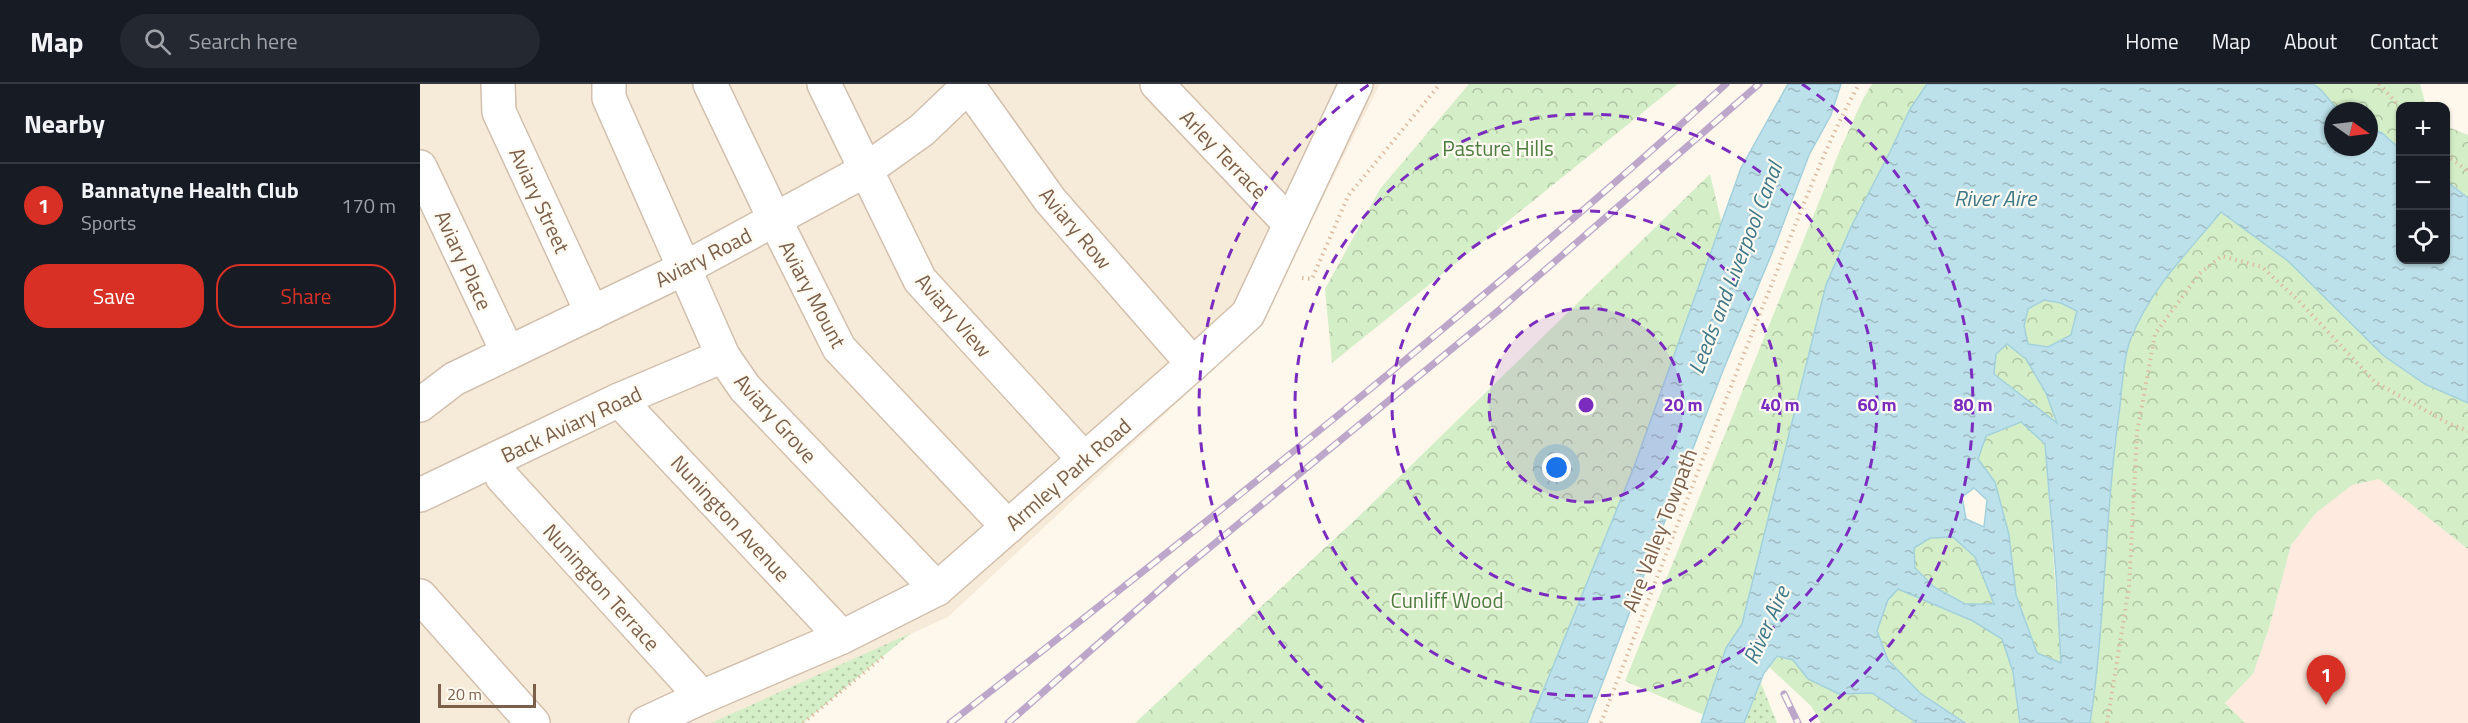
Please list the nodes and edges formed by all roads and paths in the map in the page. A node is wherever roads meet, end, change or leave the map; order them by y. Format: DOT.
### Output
graph roads {
  1 [pos="498,84"];
  2 [pos="609,84"];
  3 [pos="710,84"];
  4 [pos="824,84"];
  5 [pos="1157,84"];
  6 [pos="1356,84"];
  7 [pos="1440,84"];
  8 [pos="1859,84"];
  9 [pos="2379,84"];
  10 [pos="969,85"];
  11 [pos="2396,103"];
  12 [pos="2446,156"];
  13 [pos="420,167"];
  14 [pos="866,170"];
  15 [pos="2468,171"];
  16 [pos="775,220"];
  17 [pos="1290,224"];
  18 [pos="685,268"];
  19 [pos="1268,275"];
  20 [pos="592,313"];
  21 [pos="508,353"];
  22 [pos="723,356"];
  23 [pos="1193,364"];
  24 [pos="619,400"];
  25 [pos="420,405"];
  26 [pos="2468,430"];
  27 [pos="1084,459"];
  28 [pos="502,477"];
  29 [pos="420,495"];
  30 [pos="1008,527"];
  31 [pos="937,589"];
  32 [pos="420,596"];
  33 [pos="842,637"];
  34 [pos="893,648"];
  35 [pos="702,697"];
  36 [pos="533,723"];
  37 [pos="646,723"];
  38 [pos="803,723"];
  39 [pos="1601,723"];
  40 [pos="2107,723"];
  1 -- 20 [label="street, Aviary Street"];
  2 -- 18 [label="street, Aviary Grove"];
  3 -- 16 [label="street, Aviary Mount"];
  4 -- 14 [label="street, Aviary View"];
  5 -- 17 [label="street, Arley Terrace"];
  6 -- 17 [label="street, Armley Park Road"];
  7 -- 19 [label="path"];
  8 -- 39 [label="path, Aire Valley Towpath"];
  9 -- 11 [label="path"];
  10 -- 14 [label="street, Aviary Road"];
  10 -- 23 [label="street, Aviary Row"];
  12 -- 15 [label="path"];
  13 -- 21 [label="street, Aviary Place"];
  14 -- 16 [label="street, Aviary Road"];
  14 -- 27 [label="street, Aviary View"];
  16 -- 18 [label="street, Aviary Road"];
  16 -- 30 [label="street, Aviary Mount"];
  17 -- 19 [label="street, Armley Park Road"];
  18 -- 20 [label="street, Aviary Road"];
  18 -- 22 [label="street, Aviary Grove"];
  19 -- 23 [label="street, Armley Park Road"];
  20 -- 21 [label="street, Aviary Road"];
  21 -- 25 [label="street, Aviary Road"];
  22 -- 24 [label="street, Back Aviary Road"];
  22 -- 31 [label="street, Aviary Grove"];
  23 -- 27 [label="street, Armley Park Road"];
  24 -- 29 [label="street, Back Aviary Road"];
  24 -- 33 [label="street, Nunington Avenue"];
  26 -- 40 [label="path"];
  27 -- 30 [label="street, Armley Park Road"];
  28 -- 35 [label="street, Nunington Terrace"];
  30 -- 31 [label="street, Armley Park Road"];
  31 -- 33 [label="street, Armley Park Road"];
  32 -- 36 [label="street"];
  33 -- 35 [label="street, Armley Park Road"];
  34 -- 38 [label="path"];
  35 -- 37 [label="street, Armley Park Road"];
}
